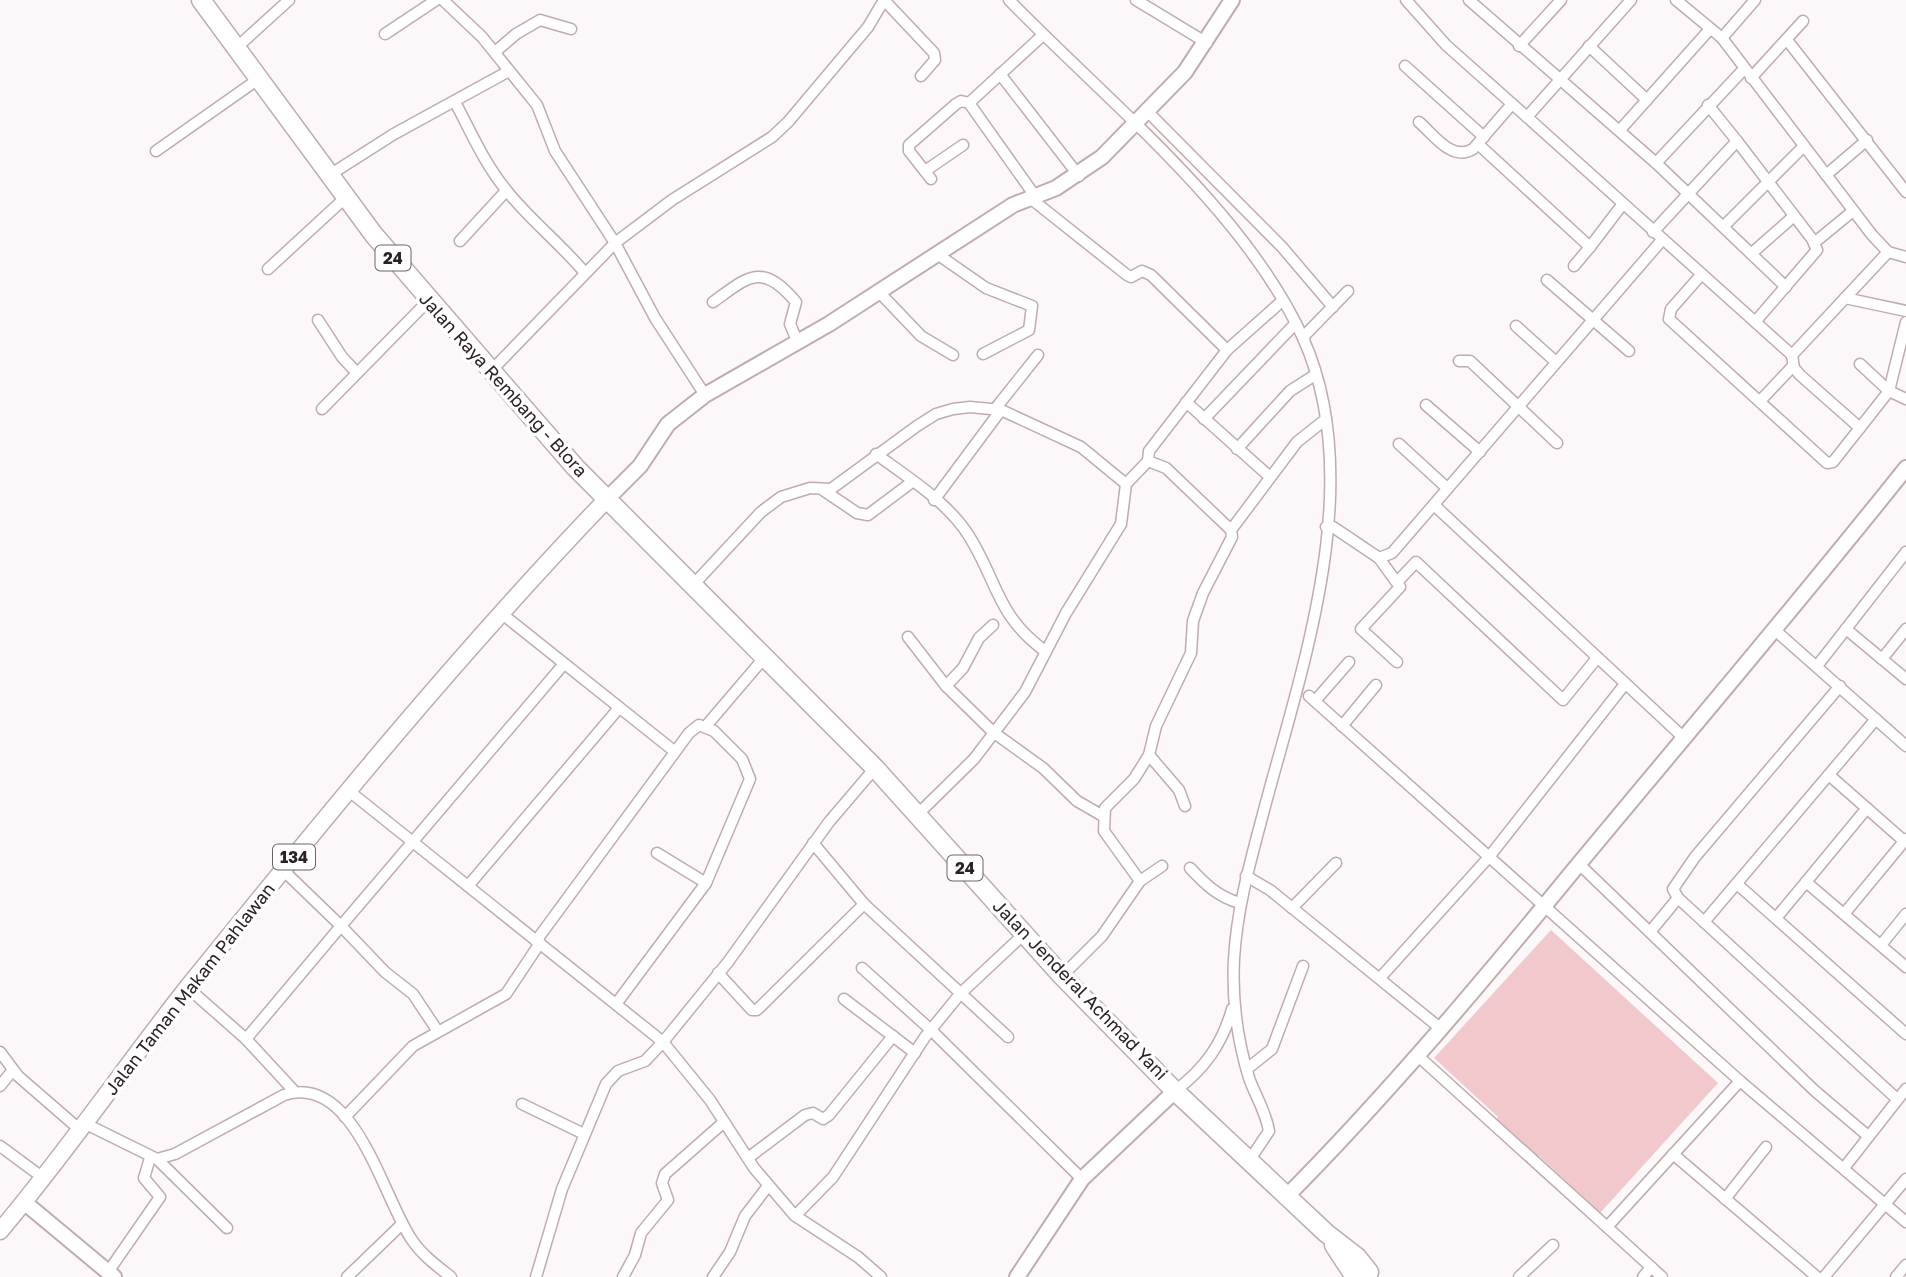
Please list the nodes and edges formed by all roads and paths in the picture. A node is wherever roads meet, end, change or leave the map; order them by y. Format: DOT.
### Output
graph roads {
  1 [pos="201,0"];
  2 [pos="289,0"];
  3 [pos="436,0"];
  4 [pos="443,0"];
  5 [pos="884,0"];
  6 [pos="1009,0"];
  7 [pos="1136,0"];
  8 [pos="1232,0"];
  9 [pos="1406,0"];
  10 [pos="1469,0"];
  11 [pos="1561,0"];
  12 [pos="1631,0"];
  13 [pos="1755,0"];
  14 [pos="1681,2"];
  15 [pos="1803,21"];
  16 [pos="571,29"];
  17 [pos="1710,29"];
  18 [pos="385,34"];
  19 [pos="1043,35"];
  20 [pos="1722,38"];
  21 [pos="1787,40"];
  22 [pos="1207,43"];
  23 [pos="1519,46"];
  24 [pos="1589,47"];
  25 [pos="235,49"];
  26 [pos="495,52"];
  27 [pos="1405,66"];
  28 [pos="509,71"];
  29 [pos="1000,74"];
  30 [pos="1748,74"];
  31 [pos="921,76"];
  32 [pos="1560,79"];
  33 [pos="257,80"];
  34 [pos="1647,100"];
  35 [pos="455,102"];
  36 [pos="969,103"];
  37 [pos="1512,104"];
  38 [pos="1708,105"];
  39 [pos="1147,111"];
  40 [pos="1527,117"];
  41 [pos="1419,122"];
  42 [pos="1134,125"];
  43 [pos="1620,130"];
  44 [pos="1481,140"];
  45 [pos="1867,140"];
  46 [pos="1737,141"];
  47 [pos="963,145"];
  48 [pos="1804,146"];
  49 [pos="156,151"];
  50 [pos="1656,163"];
  51 [pos="1826,175"];
  52 [pos="328,176"];
  53 [pos="1079,176"];
  54 [pos="1766,181"];
  55 [pos="506,191"];
  56 [pos="1906,192"];
  57 [pos="1688,193"];
  58 [pos="1033,197"];
  59 [pos="345,198"];
  60 [pos="1622,205"];
  61 [pos="1853,211"];
  62 [pos="1794,216"];
  63 [pos="1724,226"];
  64 [pos="1653,232"];
  65 [pos="1662,240"];
  66 [pos="460,241"];
  67 [pos="615,243"];
  68 [pos="1814,243"];
  69 [pos="1590,247"];
  70 [pos="1752,253"];
  71 [pos="1888,253"];
  72 [pos="937,254"];
  73 [pos="1906,257"];
  74 [pos="1574,266"];
  75 [pos="268,269"];
  76 [pos="585,273"];
  77 [pos="1701,275"];
  78 [pos="1547,280"];
  79 [pos="1786,287"];
  80 [pos="879,292"];
  81 [pos="1348,292"];
  82 [pos="1845,298"];
  83 [pos="428,301"];
  84 [pos="1282,301"];
  85 [pos="713,302"];
  86 [pos="1333,307"];
  87 [pos="1906,311"];
  88 [pos="318,320"];
  89 [pos="1591,320"];
  90 [pos="1755,322"];
  91 [pos="1906,322"];
  92 [pos="1295,324"];
  93 [pos="1516,326"];
  94 [pos="1304,340"];
  95 [pos="798,343"];
  96 [pos="1227,350"];
  97 [pos="1629,351"];
  98 [pos="984,354"];
  99 [pos="953,355"];
  100 [pos="1038,355"];
  101 [pos="1792,360"];
  102 [pos="1459,361"];
  103 [pos="1556,362"];
  104 [pos="1860,364"];
  105 [pos="490,372"];
  106 [pos="357,373"];
  107 [pos="1315,376"];
  108 [pos="1889,391"];
  109 [pos="705,395"];
  110 [pos="1761,400"];
  111 [pos="1906,400"];
  112 [pos="1186,402"];
  113 [pos="1426,405"];
  114 [pos="1518,408"];
  115 [pos="322,409"];
  116 [pos="998,410"];
  117 [pos="1204,419"];
  118 [pos="1326,419"];
  119 [pos="1860,428"];
  120 [pos="1557,443"];
  121 [pos="1399,444"];
  122 [pos="1237,449"];
  123 [pos="1480,452"];
  124 [pos="876,454"];
  125 [pos="1148,461"];
  126 [pos="1906,468"];
  127 [pos="1270,477"];
  128 [pos="912,482"];
  129 [pos="1126,484"];
  130 [pos="1447,488"];
  131 [pos="823,490"];
  132 [pos="607,499"];
  133 [pos="934,500"];
  134 [pos="1434,505"];
  135 [pos="1326,527"];
  136 [pos="1231,530"];
  137 [pos="1906,552"];
  138 [pos="1379,558"];
  139 [pos="1400,579"];
  140 [pos="694,584"];
  141 [pos="501,612"];
  142 [pos="993,625"];
  143 [pos="1846,629"];
  144 [pos="1906,629"];
  145 [pos="1776,632"];
  146 [pos="908,636"];
  147 [pos="1045,651"];
  148 [pos="764,658"];
  149 [pos="1597,658"];
  150 [pos="1882,659"];
  151 [pos="1349,662"];
  152 [pos="1396,662"];
  153 [pos="563,664"];
  154 [pos="1817,666"];
  155 [pos="1906,679"];
  156 [pos="1625,684"];
  157 [pos="1376,685"];
  158 [pos="946,686"];
  159 [pos="1840,686"];
  160 [pos="619,708"];
  161 [pos="1876,719"];
  162 [pos="706,726"];
  163 [pos="1342,726"];
  164 [pos="993,732"];
  165 [pos="1684,738"];
  166 [pos="1906,746"];
  167 [pos="674,751"];
  168 [pos="1149,755"];
  169 [pos="875,768"];
  170 [pos="1829,775"];
  171 [pos="349,791"];
  172 [pos="1185,806"];
  173 [pos="1867,808"];
  174 [pos="917,815"];
  175 [pos="1103,816"];
  176 [pos="1905,840"];
  177 [pos="411,842"];
  178 [pos="813,843"];
  179 [pos="657,853"];
  180 [pos="1489,857"];
  181 [pos="1336,863"];
  182 [pos="1579,864"];
  183 [pos="1162,866"];
  184 [pos="1190,868"];
  185 [pos="284,871"];
  186 [pos="1246,876"];
  187 [pos="1140,881"];
  188 [pos="1806,882"];
  189 [pos="706,883"];
  190 [pos="1737,884"];
  191 [pos="468,886"];
  192 [pos="1678,898"];
  193 [pos="1240,903"];
  194 [pos="864,904"];
  195 [pos="1546,906"];
  196 [pos="1292,908"];
  197 [pos="1844,914"];
  198 [pos="1906,914"];
  199 [pos="1776,918"];
  200 [pos="1704,922"];
  201 [pos="341,926"];
  202 [pos="1650,932"];
  203 [pos="1024,934"];
  204 [pos="538,942"];
  205 [pos="1881,945"];
  206 [pos="1303,966"];
  207 [pos="1906,967"];
  208 [pos="862,968"];
  209 [pos="718,973"];
  210 [pos="1062,976"];
  211 [pos="1380,978"];
  212 [pos="188,988"];
  213 [pos="960,994"];
  214 [pos="845,999"];
  215 [pos="1234,1002"];
  216 [pos="616,1004"];
  217 [pos="1440,1028"];
  218 [pos="437,1030"];
  219 [pos="931,1030"];
  220 [pos="1906,1034"];
  221 [pos="893,1037"];
  222 [pos="1008,1037"];
  223 [pos="246,1039"];
  224 [pos="663,1042"];
  225 [pos="0,1052"];
  226 [pos="915,1053"];
  227 [pos="1417,1055"];
  228 [pos="1247,1069"];
  229 [pos="13,1070"];
  230 [pos="1740,1081"];
  231 [pos="0,1086"];
  232 [pos="1906,1089"];
  233 [pos="1175,1091"];
  234 [pos="295,1092"];
  235 [pos="1897,1098"];
  236 [pos="522,1104"];
  237 [pos="345,1117"];
  238 [pos="724,1122"];
  239 [pos="82,1126"];
  240 [pos="584,1134"];
  241 [pos="1868,1136"];
  242 [pos="0,1146"];
  243 [pos="1766,1147"];
  244 [pos="1673,1154"];
  245 [pos="748,1158"];
  246 [pos="153,1159"];
  247 [pos="1249,1161"];
  248 [pos="1844,1168"];
  249 [pos="42,1177"];
  250 [pos="1082,1179"];
  251 [pos="1906,1179"];
  252 [pos="768,1186"];
  253 [pos="1287,1196"];
  254 [pos="1725,1199"];
  255 [pos="24,1202"];
  256 [pos="1884,1203"];
  257 [pos="797,1217"];
  258 [pos="1906,1222"];
  259 [pos="402,1224"];
  260 [pos="227,1227"];
  261 [pos="1607,1227"];
  262 [pos="0,1231"];
  263 [pos="1553,1245"];
  264 [pos="1906,1265"];
  265 [pos="1651,1267"];
  266 [pos="111,1275"];
  267 [pos="1366,1276"];
  268 [pos="346,1277"];
  269 [pos="451,1277"];
  270 [pos="537,1277"];
  271 [pos="623,1277"];
  272 [pos="713,1277"];
  273 [pos="881,1277"];
  274 [pos="1017,1277"];
  275 [pos="1519,1277"];
  276 [pos="1643,1277"];
  277 [pos="1662,1277"];
  278 [pos="1817,1277"];
  279 [pos="1824,1277"];
  280 [pos="1896,1277"];
  1 -- 25 [label="highway, Jalan Raya Rembang - Blora / 24"];
  2 -- 25 [label="street"];
  3 -- 18 [label="street"];
  4 -- 26 [label="street"];
  5 -- 31 [label="street"];
  5 -- 67 [label="street"];
  6 -- 19 [label="street"];
  7 -- 22 [label="street"];
  8 -- 22 [label="main road"];
  9 -- 37 [label="street"];
  10 -- 23 [label="street"];
  11 -- 23 [label="street"];
  12 -- 24 [label="street"];
  13 -- 20 [label="street"];
  14 -- 17 [label="street"];
  15 -- 21 [label="street"];
  16 -- 26 [label="street"];
  17 -- 20 [label="street"];
  17 -- 34 [label="street"];
  19 -- 29 [label="street"];
  19 -- 42 [label="street"];
  20 -- 30 [label="street"];
  21 -- 30 [label="street"];
  21 -- 45 [label="street"];
  22 -- 39 [label="main road"];
  23 -- 32 [label="street"];
  24 -- 32 [label="street"];
  24 -- 34 [label="street"];
  25 -- 33 [label="highway, Jalan Raya Rembang - Blora / 24"];
  26 -- 28 [label="street"];
  27 -- 44 [label="street"];
  28 -- 35 [label="street"];
  28 -- 67 [label="street"];
  29 -- 36 [label="street"];
  29 -- 53 [label="street"];
  30 -- 38 [label="street"];
  30 -- 48 [label="street"];
  32 -- 40 [label="street"];
  32 -- 43 [label="street"];
  33 -- 49 [label="street"];
  33 -- 52 [label="highway, Jalan Raya Rembang - Blora / 24"];
  34 -- 43 [label="street"];
  35 -- 52 [label="street"];
  35 -- 55 [label="street"];
  36 -- 47 [label="street"];
  36 -- 58 [label="street"];
  37 -- 40 [label="street"];
  37 -- 44 [label="street"];
  38 -- 46 [label="street"];
  38 -- 50 [label="street"];
  39 -- 42 [label="main road"];
  39 -- 86 [label="street"];
  40 -- 60 [label="street"];
  41 -- 44 [label="street"];
  42 -- 53 [label="main road"];
  42 -- 84 [label="street"];
  43 -- 50 [label="street"];
  44 -- 69 [label="street"];
  45 -- 51 [label="street"];
  45 -- 56 [label="street"];
  46 -- 54 [label="street"];
  46 -- 57 [label="street"];
  48 -- 51 [label="street"];
  48 -- 54 [label="street"];
  50 -- 57 [label="street"];
  51 -- 61 [label="street"];
  52 -- 59 [label="highway, Jalan Raya Rembang - Blora / 24"];
  53 -- 58 [label="main road"];
  54 -- 62 [label="street"];
  54 -- 63 [label="street"];
  55 -- 66 [label="street"];
  55 -- 76 [label="street"];
  57 -- 63 [label="street"];
  57 -- 64 [label="street"];
  58 -- 72 [label="main road"];
  58 -- 96 [label="street"];
  59 -- 75 [label="street"];
  59 -- 83 [label="highway, Jalan Raya Rembang - Blora / 24"];
  60 -- 64 [label="street"];
  60 -- 69 [label="street"];
  61 -- 68 [label="street"];
  61 -- 71 [label="street"];
  62 -- 68 [label="street"];
  62 -- 70 [label="street"];
  63 -- 70 [label="street"];
  64 -- 65 [label="street"];
  65 -- 77 [label="street"];
  65 -- 89 [label="street"];
  67 -- 76 [label="street"];
  67 -- 109 [label="street"];
  68 -- 79 [label="street"];
  69 -- 74 [label="street"];
  70 -- 79 [label="street"];
  71 -- 73 [label="street"];
  71 -- 82 [label="street"];
  72 -- 80 [label="main road"];
  72 -- 98 [label="street"];
  76 -- 105 [label="street"];
  77 -- 90 [label="street"];
  77 -- 110 [label="street"];
  78 -- 89 [label="street"];
  79 -- 90 [label="street"];
  80 -- 95 [label="main road"];
  80 -- 99 [label="street"];
  81 -- 86 [label="street"];
  82 -- 87 [label="street"];
  82 -- 101 [label="street"];
  83 -- 105 [label="highway, Jalan Raya Rembang - Blora / 24"];
  83 -- 106 [label="street"];
  84 -- 92 [label="street"];
  84 -- 96 [label="street"];
  85 -- 95 [label="street"];
  86 -- 94 [label="street"];
  88 -- 106 [label="street"];
  89 -- 97 [label="street"];
  89 -- 103 [label="street"];
  90 -- 101 [label="street"];
  91 -- 108 [label="street"];
  92 -- 94 [label="street"];
  92 -- 117 [label="street"];
  93 -- 103 [label="street"];
  94 -- 107 [label="street"];
  95 -- 109 [label="main road"];
  96 -- 112 [label="street"];
  100 -- 116 [label="street"];
  101 -- 110 [label="street"];
  101 -- 119 [label="street"];
  102 -- 114 [label="street"];
  103 -- 114 [label="street"];
  104 -- 108 [label="street"];
  105 -- 132 [label="highway, Jalan Raya Rembang - Blora / 24"];
  106 -- 115 [label="street"];
  107 -- 118 [label="street"];
  107 -- 122 [label="street"];
  108 -- 111 [label="street"];
  108 -- 119 [label="street"];
  109 -- 132 [label="main road"];
  110 -- 119 [label="street"];
  112 -- 117 [label="street"];
  112 -- 125 [label="street"];
  113 -- 123 [label="street"];
  114 -- 120 [label="street"];
  114 -- 123 [label="street"];
  116 -- 124 [label="street"];
  116 -- 129 [label="street"];
  116 -- 133 [label="street"];
  117 -- 122 [label="street"];
  118 -- 127 [label="street"];
  118 -- 135 [label="street"];
  121 -- 130 [label="street"];
  122 -- 127 [label="street"];
  123 -- 130 [label="street"];
  124 -- 128 [label="street"];
  124 -- 131 [label="street"];
  125 -- 129 [label="street"];
  125 -- 136 [label="street"];
  126 -- 145 [label="main road"];
  127 -- 136 [label="street"];
  128 -- 131 [label="street"];
  128 -- 133 [label="street"];
  129 -- 147 [label="street"];
  130 -- 134 [label="street"];
  131 -- 140 [label="street"];
  132 -- 140 [label="highway, Jalan Jenderal Achmad Yani / 24"];
  132 -- 141 [label="main road, Jalan Taman Makam Pahlawan / 134"];
  133 -- 147 [label="street"];
  134 -- 138 [label="street"];
  134 -- 149 [label="street"];
  135 -- 138 [label="street"];
  135 -- 186 [label="street"];
  136 -- 168 [label="street"];
  137 -- 143 [label="street"];
  138 -- 152 [label="street"];
  139 -- 149 [label="street"];
  140 -- 148 [label="highway, Jalan Jenderal Achmad Yani / 24"];
  141 -- 153 [label="street"];
  141 -- 171 [label="main road, Jalan Taman Makam Pahlawan / 134"];
  142 -- 158 [label="street"];
  143 -- 150 [label="street"];
  143 -- 154 [label="street"];
  144 -- 150 [label="street"];
  145 -- 154 [label="street"];
  145 -- 165 [label="main road"];
  146 -- 158 [label="street"];
  147 -- 164 [label="street"];
  148 -- 162 [label="street"];
  148 -- 169 [label="highway, Jalan Jenderal Achmad Yani / 24"];
  149 -- 156 [label="street"];
  150 -- 155 [label="street"];
  151 -- 163 [label="street"];
  153 -- 160 [label="street"];
  153 -- 177 [label="street"];
  154 -- 159 [label="street"];
  156 -- 165 [label="street"];
  156 -- 180 [label="street"];
  157 -- 163 [label="street"];
  158 -- 164 [label="street"];
  159 -- 161 [label="street"];
  159 -- 192 [label="street"];
  160 -- 167 [label="street"];
  160 -- 191 [label="street"];
  161 -- 166 [label="street"];
  161 -- 170 [label="street"];
  162 -- 167 [label="street"];
  162 -- 189 [label="street"];
  163 -- 180 [label="street"];
  164 -- 174 [label="street"];
  164 -- 175 [label="street"];
  165 -- 182 [label="main road"];
  167 -- 204 [label="street"];
  168 -- 172 [label="street"];
  168 -- 175 [label="street"];
  169 -- 174 [label="highway, Jalan Jenderal Achmad Yani / 24"];
  169 -- 178 [label="street"];
  170 -- 173 [label="street"];
  170 -- 190 [label="street"];
  171 -- 177 [label="street"];
  171 -- 185 [label="main road, Jalan Taman Makam Pahlawan / 134"];
  173 -- 176 [label="street"];
  173 -- 188 [label="street"];
  174 -- 203 [label="highway, Jalan Jenderal Achmad Yani / 24"];
  175 -- 187 [label="street"];
  176 -- 197 [label="street"];
  177 -- 191 [label="street"];
  177 -- 201 [label="street"];
  178 -- 194 [label="street"];
  178 -- 209 [label="street"];
  179 -- 189 [label="street"];
  180 -- 195 [label="street"];
  180 -- 211 [label="street"];
  181 -- 196 [label="street"];
  182 -- 195 [label="main road"];
  182 -- 202 [label="street"];
  183 -- 187 [label="street"];
  184 -- 193 [label="street"];
  185 -- 201 [label="street"];
  185 -- 212 [label="main road, Jalan Taman Makam Pahlawan / 134"];
  186 -- 193 [label="street"];
  186 -- 196 [label="street"];
  187 -- 210 [label="street"];
  188 -- 197 [label="street"];
  188 -- 199 [label="street"];
  189 -- 216 [label="street"];
  190 -- 199 [label="street"];
  190 -- 200 [label="street"];
  191 -- 204 [label="street"];
  192 -- 200 [label="street"];
  192 -- 202 [label="street"];
  193 -- 215 [label="street"];
  194 -- 209 [label="street"];
  194 -- 213 [label="street"];
  195 -- 217 [label="main road"];
  195 -- 230 [label="street"];
  196 -- 211 [label="street"];
  197 -- 205 [label="street"];
  198 -- 205 [label="street"];
  199 -- 220 [label="street"];
  200 -- 235 [label="street"];
  201 -- 218 [label="street"];
  201 -- 223 [label="street"];
  202 -- 241 [label="street"];
  203 -- 210 [label="highway, Jalan Jenderal Achmad Yani / 24"];
  203 -- 213 [label="street"];
  204 -- 216 [label="street"];
  204 -- 218 [label="street"];
  205 -- 207 [label="street"];
  206 -- 228 [label="street"];
  208 -- 219 [label="street"];
  209 -- 224 [label="street"];
  210 -- 233 [label="highway, Jalan Jenderal Achmad Yani / 24"];
  211 -- 217 [label="street"];
  212 -- 223 [label="street"];
  212 -- 239 [label="main road, Jalan Taman Makam Pahlawan / 134"];
  213 -- 219 [label="street"];
  213 -- 222 [label="street"];
  214 -- 221 [label="street"];
  215 -- 228 [label="street"];
  215 -- 233 [label="street"];
  216 -- 224 [label="street"];
  217 -- 227 [label="main road"];
  218 -- 237 [label="street"];
  219 -- 226 [label="street"];
  219 -- 250 [label="street"];
  221 -- 226 [label="street"];
  221 -- 245 [label="street"];
  223 -- 234 [label="street"];
  224 -- 238 [label="street"];
  224 -- 240 [label="street"];
  225 -- 229 [label="street"];
  226 -- 257 [label="street"];
  227 -- 253 [label="main road"];
  227 -- 261 [label="street"];
  228 -- 247 [label="street"];
  229 -- 231 [label="street"];
  229 -- 239 [label="street"];
  230 -- 244 [label="street"];
  230 -- 248 [label="street"];
  232 -- 235 [label="street"];
  233 -- 247 [label="highway, Jalan Jenderal Achmad Yani / 24"];
  233 -- 250 [label="main road"];
  234 -- 237 [label="street"];
  234 -- 246 [label="street"];
  235 -- 241 [label="street"];
  236 -- 240 [label="street"];
  237 -- 259 [label="street"];
  238 -- 245 [label="street"];
  238 -- 271 [label="street"];
  239 -- 246 [label="street"];
  239 -- 249 [label="main road, Jalan Taman Makam Pahlawan / 134"];
  240 -- 270 [label="street"];
  241 -- 248 [label="street"];
  242 -- 249 [label="street"];
  243 -- 254 [label="street"];
  244 -- 254 [label="street"];
  244 -- 261 [label="street"];
  245 -- 252 [label="street"];
  246 -- 260 [label="street"];
  246 -- 266 [label="street"];
  247 -- 253 [label="highway, Jalan Jenderal Achmad Yani / 24"];
  248 -- 256 [label="street"];
  249 -- 255 [label="main road, Jalan Taman Makam Pahlawan / 134"];
  250 -- 274 [label="main road"];
  251 -- 256 [label="street"];
  252 -- 257 [label="street"];
  252 -- 272 [label="street"];
  253 -- 267 [label="highway, Jalan Jenderal Achmad Yani / 24"];
  254 -- 278 [label="street"];
  255 -- 262 [label="main road, Jalan Taman Makam Pahlawan / 134"];
  255 -- 266 [label="main road"];
  256 -- 258 [label="street"];
  256 -- 279 [label="street"];
  257 -- 273 [label="street"];
  259 -- 268 [label="street"];
  259 -- 269 [label="street"];
  261 -- 265 [label="street"];
  263 -- 275 [label="street"];
  264 -- 280 [label="street"];
  265 -- 276 [label="street"];
  265 -- 277 [label="street"];
}
